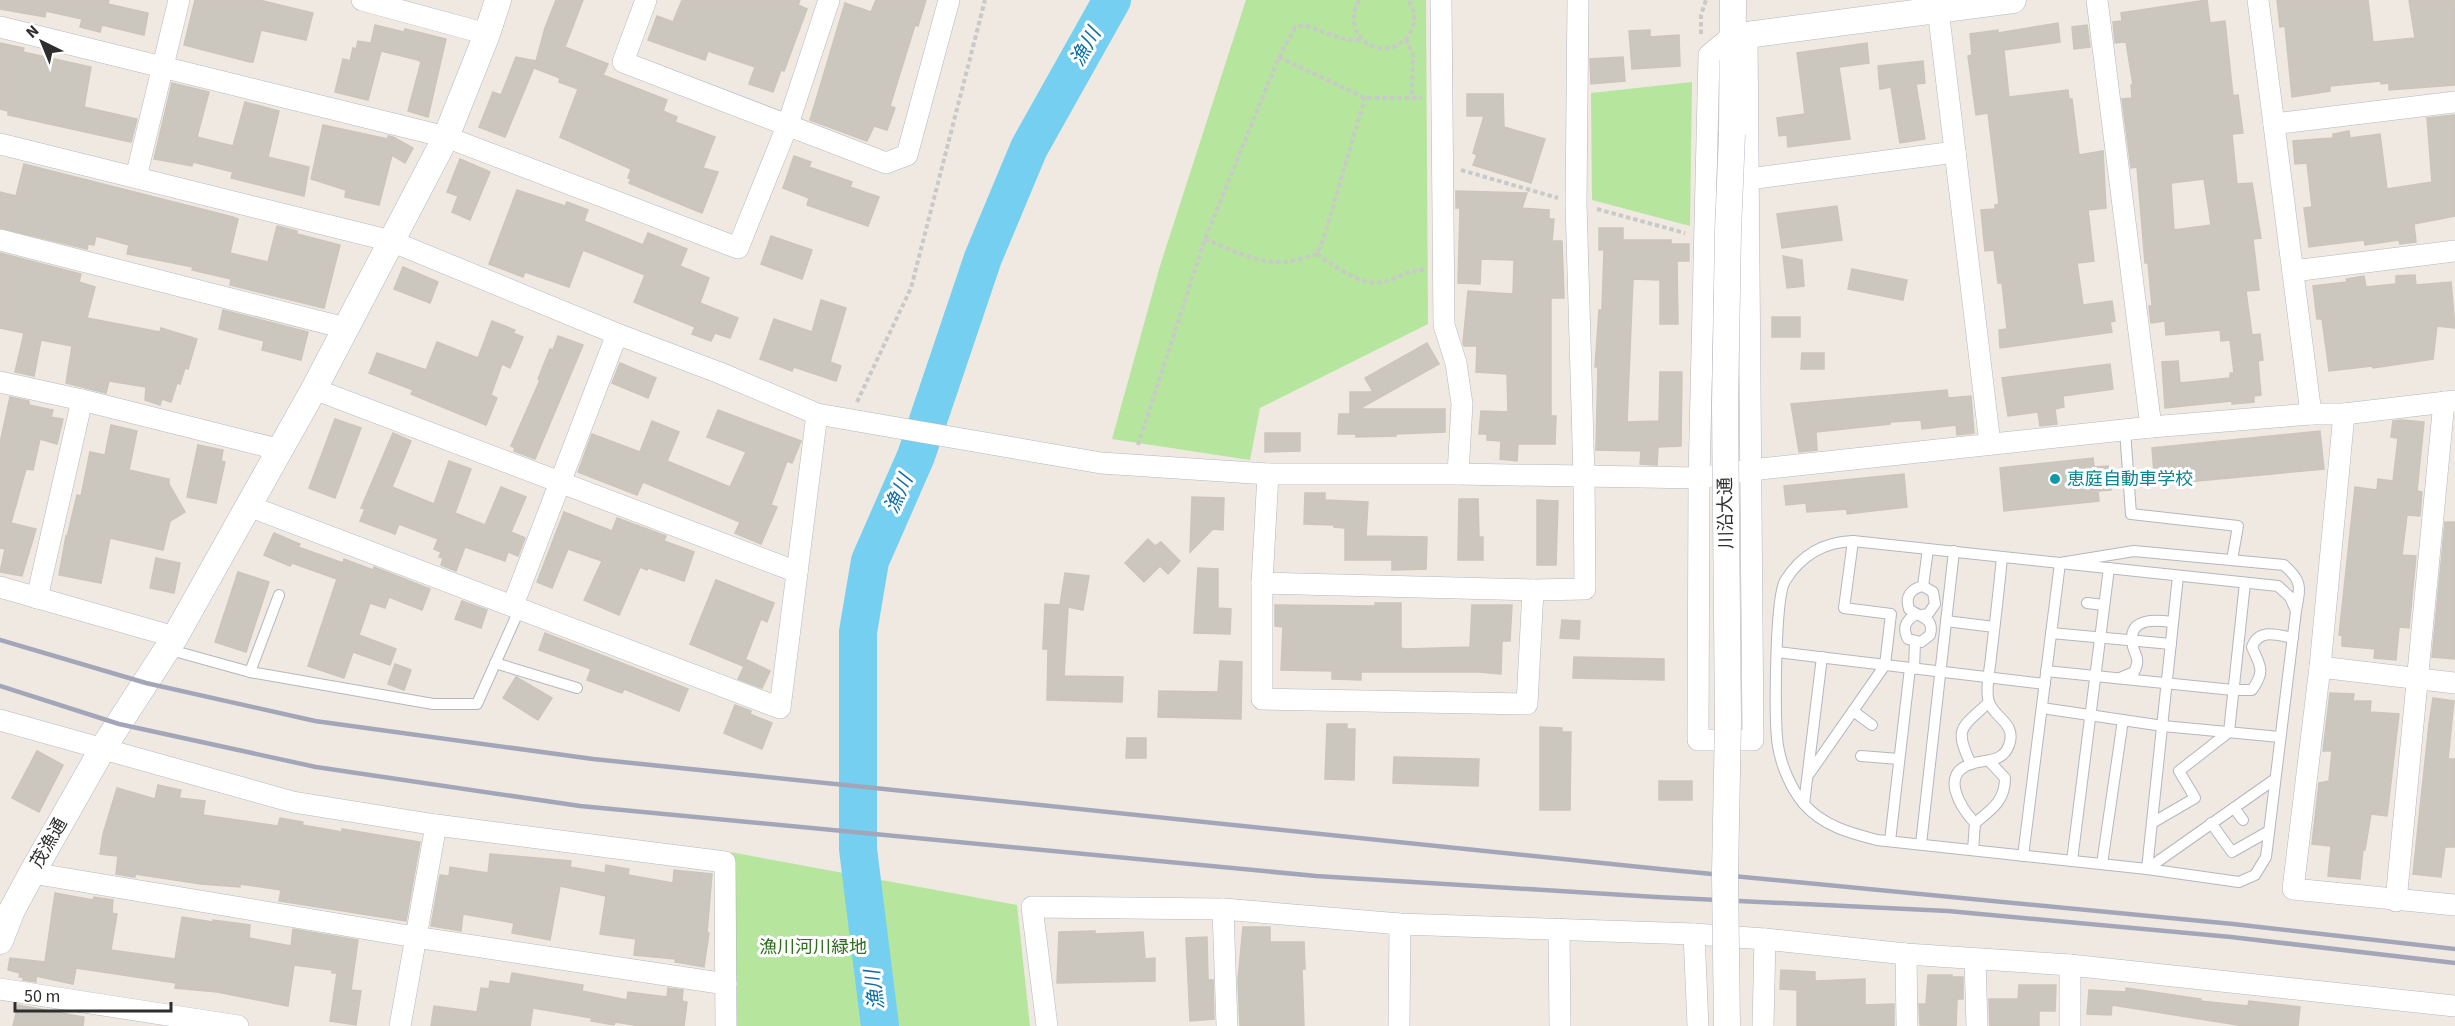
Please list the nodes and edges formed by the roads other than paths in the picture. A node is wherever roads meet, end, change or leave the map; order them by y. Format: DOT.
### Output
graph roads {
  1 [pos="180,0"];
  2 [pos="362,0"];
  3 [pos="498,0"];
  4 [pos="645,0"];
  5 [pos="830,0"];
  6 [pos="949,0"];
  7 [pos="1441,0"];
  8 [pos="1578,0"];
  9 [pos="1733,0"];
  10 [pos="2013,0"];
  11 [pos="2097,0"];
  12 [pos="2258,0"];
  13 [pos="1938,9"];
  14 [pos="0,27"];
  15 [pos="487,34"];
  16 [pos="1740,35"];
  17 [pos="162,65"];
  18 [pos="2455,102"];
  19 [pos="788,124"];
  20 [pos="2274,124"];
  21 [pos="446,136"];
  22 [pos="0,144"];
  23 [pos="1955,152"];
  24 [pos="136,177"];
  25 [pos="1749,179"];
  26 [pos="0,240"];
  27 [pos="390,241"];
  28 [pos="2455,251"];
  29 [pos="2294,271"];
  30 [pos="345,328"];
  31 [pos="617,334"];
  32 [pos="0,382"];
  33 [pos="314,389"];
  34 [pos="82,400"];
  35 [pos="2450,401"];
  36 [pos="817,414"];
  37 [pos="2312,414"];
  38 [pos="2344,414"];
  39 [pos="2151,427"];
  40 [pos="2125,430"];
  41 [pos="1990,444"];
  42 [pos="281,450"];
  43 [pos="1751,470"];
  44 [pos="1268,474"];
  45 [pos="1458,474"];
  46 [pos="1584,476"];
  47 [pos="1699,478"];
  48 [pos="560,481"];
  49 [pos="249,506"];
  50 [pos="1853,541"];
  51 [pos="1928,549"];
  52 [pos="1954,551"];
  53 [pos="2002,557"];
  54 [pos="2232,560"];
  55 [pos="2060,563"];
  56 [pos="2109,568"];
  57 [pos="797,572"];
  58 [pos="2178,576"];
  59 [pos="2245,583"];
  60 [pos="1262,584"];
  61 [pos="1923,586"];
  62 [pos="0,587"];
  63 [pos="1533,590"];
  64 [pos="279,595"];
  65 [pos="37,598"];
  66 [pos="2087,603"];
  67 [pos="2104,605"];
  68 [pos="516,607"];
  69 [pos="2296,611"];
  70 [pos="1919,615"];
  71 [pos="1946,621"];
  72 [pos="2172,622"];
  73 [pos="1994,627"];
  74 [pos="2051,633"];
  75 [pos="2100,637"];
  76 [pos="2293,638"];
  77 [pos="2132,640"];
  78 [pos="1915,642"];
  79 [pos="171,643"];
  80 [pos="2171,644"];
  81 [pos="1777,652"];
  82 [pos="1822,657"];
  83 [pos="495,663"];
  84 [pos="1885,665"];
  85 [pos="2320,667"];
  86 [pos="1912,668"];
  87 [pos="2046,671"];
  88 [pos="250,672"];
  89 [pos="1940,672"];
  90 [pos="2095,676"];
  91 [pos="1989,677"];
  92 [pos="2119,678"];
  93 [pos="2416,679"];
  94 [pos="2167,683"];
  95 [pos="2455,683"];
  96 [pos="2045,684"];
  97 [pos="577,688"];
  98 [pos="2233,690"];
  99 [pos="1989,702"];
  100 [pos="2042,708"];
  101 [pos="1853,711"];
  102 [pos="2090,715"];
  103 [pos="0,720"];
  104 [pos="2122,720"];
  105 [pos="1872,725"];
  106 [pos="2163,726"];
  107 [pos="2229,732"];
  108 [pos="2280,736"];
  109 [pos="103,747"];
  110 [pos="1861,756"];
  111 [pos="1899,759"];
  112 [pos="1990,762"];
  113 [pos="1971,764"];
  114 [pos="1809,774"];
  115 [pos="2275,779"];
  116 [pos="1804,804"];
  117 [pos="2234,808"];
  118 [pos="2243,820"];
  119 [pos="1975,823"];
  120 [pos="2152,823"];
  121 [pos="2211,824"];
  122 [pos="436,825"];
  123 [pos="2269,831"];
  124 [pos="1890,841"];
  125 [pos="1921,844"];
  126 [pos="1973,850"];
  127 [pos="2023,856"];
  128 [pos="2072,861"];
  129 [pos="2102,864"];
  130 [pos="2147,869"];
  131 [pos="32,873"];
  132 [pos="2396,901"];
  133 [pos="2455,905"];
  134 [pos="1223,909"];
  135 [pos="1400,924"];
  136 [pos="1559,929"];
  137 [pos="1694,934"];
  138 [pos="415,937"];
  139 [pos="1765,939"];
  140 [pos="0,941"];
  141 [pos="1906,954"];
  142 [pos="1975,959"];
  143 [pos="2070,965"];
  144 [pos="726,984"];
  145 [pos="0,989"];
  146 [pos="2455,1006"];
  147 [pos="238,1026"];
  148 [pos="400,1026"];
  149 [pos="726,1026"];
  150 [pos="1047,1026"];
  151 [pos="1227,1026"];
  152 [pos="1400,1026"];
  153 [pos="1560,1026"];
  154 [pos="1698,1026"];
  155 [pos="1727,1026"];
  156 [pos="1763,1026"];
  157 [pos="1907,1026"];
  158 [pos="1977,1026"];
  159 [pos="2070,1026"];
  1 -- 17 [label="street"];
  2 -- 15 [label="street"];
  3 -- 15 [label="street, 茂漁通"];
  4 -- 19 [label="street"];
  5 -- 19 [label="street"];
  6 -- 19 [label="street"];
  7 -- 45 [label="street"];
  8 -- 46 [label="street"];
  9 -- 16 [label="street, 川沿大通"];
  10 -- 13 [label="street"];
  11 -- 39 [label="street"];
  12 -- 20 [label="street"];
  13 -- 16 [label="street"];
  13 -- 23 [label="street"];
  14 -- 17 [label="street"];
  15 -- 21 [label="street, 茂漁通"];
  16 -- 25 [label="street"];
  16 -- 47 [label="street"];
  16 -- 155 [label="street, 川沿大通, bridge"];
  17 -- 21 [label="street"];
  17 -- 24 [label="street"];
  18 -- 20 [label="street"];
  19 -- 21 [label="street"];
  20 -- 29 [label="street"];
  21 -- 27 [label="street, 茂漁通"];
  22 -- 24 [label="street"];
  23 -- 25 [label="street"];
  23 -- 41 [label="street"];
  24 -- 27 [label="street"];
  25 -- 43 [label="street"];
  26 -- 30 [label="street"];
  27 -- 30 [label="street, 茂漁通"];
  27 -- 31 [label="street"];
  28 -- 29 [label="street"];
  29 -- 37 [label="street"];
  30 -- 33 [label="street, 茂漁通"];
  31 -- 36 [label="street"];
  31 -- 48 [label="street"];
  32 -- 34 [label="street"];
  33 -- 42 [label="street, 茂漁通"];
  33 -- 48 [label="street"];
  34 -- 42 [label="street"];
  34 -- 65 [label="street"];
  35 -- 38 [label="street"];
  35 -- 93 [label="street"];
  36 -- 44 [label="street"];
  36 -- 57 [label="street"];
  37 -- 38 [label="street"];
  37 -- 39 [label="street"];
  38 -- 85 [label="street"];
  39 -- 40 [label="street"];
  40 -- 41 [label="street"];
  40 -- 54 [label="lane"];
  41 -- 43 [label="street"];
  42 -- 49 [label="street, 茂漁通"];
  43 -- 47 [label="street"];
  43 -- 47 [label="street"];
  44 -- 45 [label="street"];
  44 -- 60 [label="street"];
  45 -- 46 [label="street"];
  46 -- 47 [label="street"];
  46 -- 63 [label="street"];
  48 -- 57 [label="street"];
  48 -- 68 [label="street"];
  49 -- 68 [label="street"];
  49 -- 79 [label="street, 茂漁通"];
  50 -- 51 [label="lane"];
  50 -- 81 [label="lane"];
  50 -- 84 [label="lane"];
  51 -- 52 [label="lane"];
  51 -- 61 [label="lane"];
  52 -- 53 [label="lane"];
  52 -- 71 [label="lane"];
  53 -- 55 [label="lane"];
  53 -- 73 [label="lane"];
  54 -- 55 [label="lane"];
  54 -- 69 [label="lane"];
  55 -- 56 [label="lane"];
  55 -- 74 [label="lane"];
  56 -- 58 [label="lane"];
  56 -- 67 [label="lane"];
  57 -- 68 [label="street"];
  58 -- 59 [label="lane"];
  58 -- 72 [label="lane"];
  59 -- 69 [label="lane"];
  59 -- 98 [label="lane"];
  60 -- 63 [label="street"];
  60 -- 63 [label="street"];
  61 -- 70 [label="lane"];
  61 -- 70 [label="lane"];
  62 -- 65 [label="street"];
  64 -- 88 [label="lane"];
  65 -- 79 [label="street"];
  66 -- 67 [label="lane"];
  67 -- 75 [label="lane"];
  68 -- 83 [label="lane"];
  69 -- 76 [label="lane"];
  70 -- 78 [label="lane"];
  70 -- 78 [label="lane"];
  71 -- 73 [label="lane"];
  71 -- 89 [label="lane"];
  72 -- 77 [label="lane"];
  72 -- 80 [label="lane"];
  73 -- 91 [label="lane"];
  74 -- 75 [label="lane"];
  74 -- 87 [label="lane"];
  75 -- 77 [label="lane"];
  75 -- 90 [label="lane"];
  76 -- 98 [label="lane"];
  76 -- 108 [label="lane"];
  77 -- 80 [label="lane"];
  77 -- 92 [label="lane"];
  78 -- 86 [label="lane"];
  79 -- 88 [label="lane"];
  79 -- 109 [label="street, 茂漁通"];
  80 -- 94 [label="lane"];
  81 -- 82 [label="lane"];
  81 -- 116 [label="lane"];
  82 -- 84 [label="lane"];
  82 -- 114 [label="lane"];
  83 -- 88 [label="lane"];
  83 -- 97 [label="lane"];
  84 -- 86 [label="lane"];
  84 -- 101 [label="lane"];
  85 -- 93 [label="street"];
  85 -- 132 [label="street"];
  86 -- 89 [label="lane"];
  86 -- 111 [label="lane"];
  87 -- 90 [label="lane"];
  87 -- 96 [label="lane"];
  89 -- 91 [label="lane"];
  89 -- 125 [label="lane"];
  90 -- 92 [label="lane"];
  90 -- 102 [label="lane"];
  91 -- 96 [label="lane"];
  91 -- 99 [label="lane"];
  92 -- 94 [label="lane"];
  93 -- 95 [label="street"];
  93 -- 132 [label="street"];
  94 -- 98 [label="lane"];
  94 -- 106 [label="lane"];
  96 -- 100 [label="lane"];
  98 -- 107 [label="lane"];
  99 -- 112 [label="lane"];
  99 -- 113 [label="lane"];
  100 -- 102 [label="lane"];
  100 -- 127 [label="lane"];
  101 -- 105 [label="lane"];
  101 -- 114 [label="lane"];
  102 -- 104 [label="lane"];
  102 -- 128 [label="lane"];
  103 -- 109 [label="street"];
  104 -- 106 [label="lane"];
  104 -- 129 [label="lane"];
  106 -- 107 [label="lane"];
  106 -- 120 [label="lane"];
  107 -- 108 [label="lane"];
  107 -- 120 [label="lane"];
  108 -- 115 [label="lane"];
  109 -- 122 [label="street"];
  109 -- 131 [label="street, 茂漁通"];
  110 -- 111 [label="lane"];
  111 -- 124 [label="lane"];
  112 -- 113 [label="lane"];
  112 -- 119 [label="lane"];
  113 -- 119 [label="lane"];
  114 -- 116 [label="lane"];
  115 -- 117 [label="lane"];
  115 -- 123 [label="lane"];
  116 -- 124 [label="lane"];
  117 -- 118 [label="lane"];
  117 -- 121 [label="lane"];
  119 -- 126 [label="lane"];
  120 -- 130 [label="lane"];
  121 -- 123 [label="lane"];
  121 -- 130 [label="lane"];
  122 -- 138 [label="street"];
  122 -- 144 [label="street"];
  123 -- 130 [label="lane"];
  124 -- 125 [label="lane"];
  125 -- 126 [label="lane"];
  126 -- 127 [label="lane"];
  127 -- 128 [label="lane"];
  128 -- 129 [label="lane"];
  129 -- 130 [label="lane"];
  131 -- 138 [label="street"];
  131 -- 140 [label="street, 茂漁通"];
  132 -- 133 [label="street"];
  134 -- 135 [label="street"];
  134 -- 150 [label="street"];
  134 -- 151 [label="street"];
  135 -- 136 [label="street"];
  135 -- 152 [label="street"];
  136 -- 137 [label="street"];
  136 -- 153 [label="street"];
  137 -- 139 [label="street"];
  137 -- 154 [label="street"];
  138 -- 144 [label="street"];
  138 -- 148 [label="street"];
  139 -- 141 [label="street"];
  139 -- 156 [label="street"];
  141 -- 142 [label="street"];
  141 -- 157 [label="street"];
  142 -- 143 [label="street"];
  142 -- 158 [label="street"];
  143 -- 146 [label="street"];
  143 -- 159 [label="street"];
  144 -- 149 [label="street"];
  145 -- 147 [label="street"];
}
